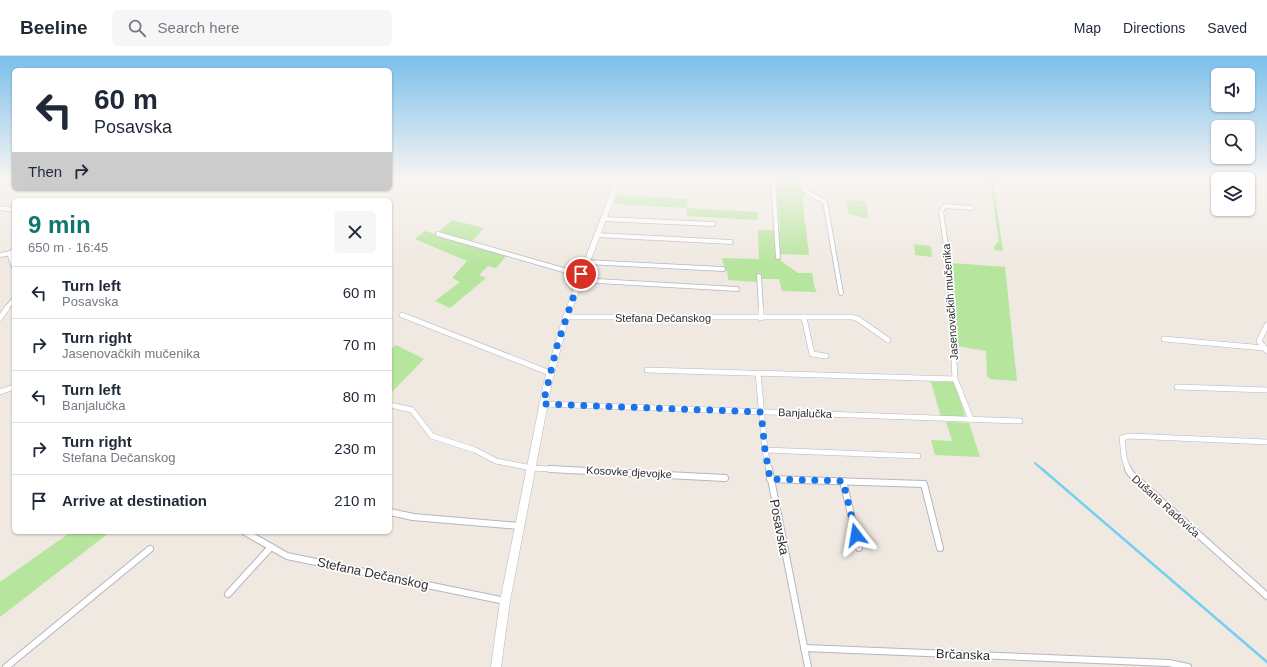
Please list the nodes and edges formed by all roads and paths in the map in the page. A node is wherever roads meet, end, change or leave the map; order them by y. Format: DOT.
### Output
graph roads {
  1 [pos="609,207"];
  2 [pos="775,207"];
  3 [pos="826,207"];
  4 [pos="944,207"];
  5 [pos="952,207"];
  6 [pos="0,208"];
  7 [pos="972,208"];
  8 [pos="12,210"];
  9 [pos="604,219"];
  10 [pos="713,224"];
  11 [pos="438,234"];
  12 [pos="597,234"];
  13 [pos="731,242"];
  14 [pos="12,251"];
  15 [pos="0,255"];
  16 [pos="778,257"];
  17 [pos="12,262"];
  18 [pos="586,262"];
  19 [pos="723,269"];
  20 [pos="759,276"];
  21 [pos="580,277"];
  22 [pos="737,289"];
  23 [pos="841,293"];
  24 [pos="12,302"];
  25 [pos="402,315"];
  26 [pos="566,317"];
  27 [pos="0,318"];
  28 [pos="761,318"];
  29 [pos="804,318"];
  30 [pos="1267,325"];
  31 [pos="1164,339"];
  32 [pos="888,340"];
  33 [pos="1266,350"];
  34 [pos="826,356"];
  35 [pos="647,370"];
  36 [pos="550,373"];
  37 [pos="758,373"];
  38 [pos="955,379"];
  39 [pos="1177,387"];
  40 [pos="12,388"];
  41 [pos="1267,390"];
  42 [pos="0,392"];
  43 [pos="543,404"];
  44 [pos="392,405"];
  45 [pos="761,412"];
  46 [pos="971,419"];
  47 [pos="1020,421"];
  48 [pos="1267,442"];
  49 [pos="765,450"];
  50 [pos="918,456"];
  51 [pos="532,468"];
  52 [pos="725,478"];
  53 [pos="770,479"];
  54 [pos="843,481"];
  55 [pos="392,512"];
  56 [pos="520,526"];
  57 [pos="248,534"];
  58 [pos="271,547"];
  59 [pos="859,548"];
  60 [pos="940,548"];
  61 [pos="150,549"];
  62 [pos="228,594"];
  63 [pos="1267,596"];
  64 [pos="506,601"];
  65 [pos="804,648"];
  66 [pos="6,667"];
  67 [pos="496,667"];
  68 [pos="808,667"];
  69 [pos="1188,667"];
  1 -- 9 [label="main road"];
  2 -- 16 [label="street"];
  3 -- 23 [label="street"];
  4 -- 38 [label="street, Jasenovačkih mučenika"];
  5 -- 7 [label="street, Jasenovačkih mučenika"];
  6 -- 8 [label="street"];
  9 -- 10 [label="street"];
  9 -- 12 [label="main road"];
  11 -- 21 [label="street"];
  12 -- 13 [label="street"];
  12 -- 18 [label="main road"];
  14 -- 15 [label="street"];
  14 -- 17 [label="street"];
  18 -- 19 [label="street"];
  18 -- 21 [label="main road"];
  20 -- 28 [label="street"];
  21 -- 22 [label="street"];
  21 -- 26 [label="main road"];
  24 -- 27 [label="street"];
  25 -- 36 [label="street"];
  26 -- 28 [label="street, Stefana Dečanskog"];
  26 -- 36 [label="main road"];
  28 -- 29 [label="street, Stefana Dečanskog"];
  29 -- 32 [label="street, Stefana Dečanskog"];
  29 -- 34 [label="street"];
  30 -- 33 [label="street"];
  31 -- 33 [label="street"];
  35 -- 37 [label="street"];
  36 -- 43 [label="main road"];
  37 -- 38 [label="street"];
  37 -- 45 [label="street"];
  38 -- 46 [label="street, Jasenovačkih mučenika"];
  39 -- 41 [label="street"];
  40 -- 42 [label="street"];
  43 -- 45 [label="street, Banjalučka"];
  43 -- 51 [label="main road"];
  44 -- 51 [label="street, Kosovke djevojke"];
  45 -- 46 [label="street, Banjalučka"];
  45 -- 49 [label="street"];
  46 -- 47 [label="street, Banjalučka"];
  48 -- 63 [label="street, Dušana Radovića"];
  49 -- 50 [label="street"];
  49 -- 53 [label="street"];
  51 -- 52 [label="street, Kosovke djevojke"];
  51 -- 56 [label="main road"];
  53 -- 54 [label="street"];
  53 -- 65 [label="street, Posavska"];
  54 -- 59 [label="street"];
  54 -- 60 [label="street"];
  55 -- 56 [label="street"];
  56 -- 64 [label="main road"];
  57 -- 58 [label="street, Stefana Dečanskog"];
  58 -- 62 [label="street"];
  58 -- 64 [label="street, Stefana Dečanskog"];
  61 -- 66 [label="street"];
  64 -- 67 [label="main road"];
  65 -- 68 [label="street"];
  65 -- 69 [label="street, Brčanska"];
}
